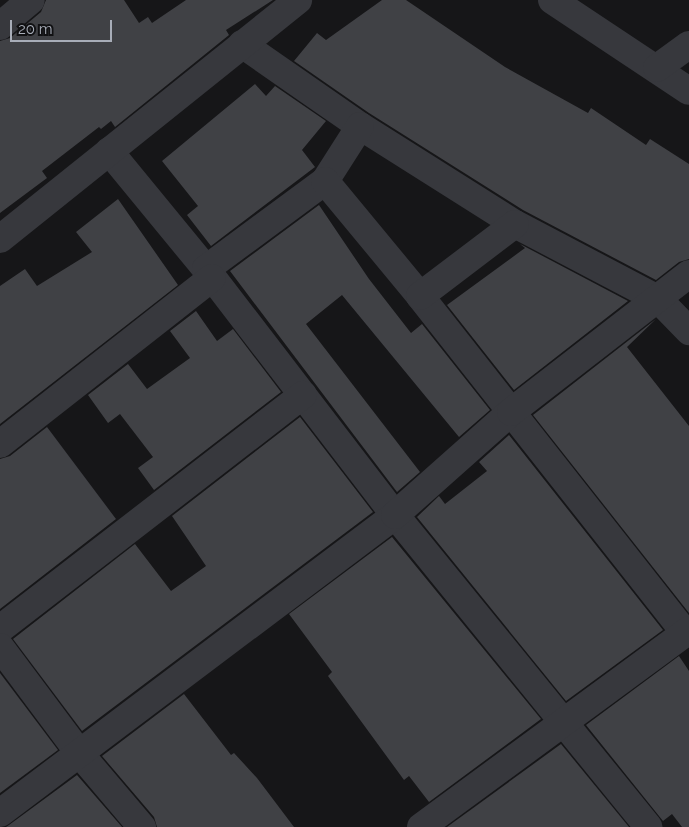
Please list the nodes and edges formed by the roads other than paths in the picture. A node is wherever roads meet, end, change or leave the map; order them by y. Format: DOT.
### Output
graph roads {
  1 [pos="31,0"];
  2 [pos="298,0"];
  3 [pos="552,0"];
  4 [pos="0,26"];
  5 [pos="242,44"];
  6 [pos="689,45"];
  7 [pos="657,68"];
  8 [pos="689,90"];
  9 [pos="360,126"];
  10 [pos="108,151"];
  11 [pos="325,181"];
  12 [pos="515,224"];
  13 [pos="0,239"];
  14 [pos="209,273"];
  15 [pos="689,274"];
  16 [pos="420,296"];
  17 [pos="658,298"];
  18 [pos="689,331"];
  19 [pos="303,395"];
  20 [pos="510,412"];
  21 [pos="0,444"];
  22 [pos="395,514"];
  23 [pos="0,628"];
  24 [pos="687,631"];
  25 [pos="0,647"];
  26 [pos="563,722"];
  27 [pos="80,754"];
  28 [pos="0,813"];
  29 [pos="142,827"];
  30 [pos="421,827"];
  31 [pos="648,827"];
  1 -- 4 [label="street"];
  2 -- 5 [label="street"];
  3 -- 7 [label="street"];
  5 -- 9 [label="street"];
  5 -- 10 [label="street"];
  6 -- 7 [label="street"];
  7 -- 8 [label="street"];
  9 -- 11 [label="street"];
  9 -- 12 [label="street"];
  10 -- 13 [label="street"];
  10 -- 14 [label="street"];
  11 -- 14 [label="street"];
  11 -- 16 [label="street"];
  12 -- 16 [label="street"];
  12 -- 17 [label="street"];
  14 -- 19 [label="street"];
  14 -- 21 [label="street"];
  15 -- 17 [label="street"];
  16 -- 20 [label="street"];
  17 -- 18 [label="street"];
  17 -- 20 [label="street"];
  19 -- 22 [label="street"];
  19 -- 23 [label="street"];
  20 -- 22 [label="street"];
  20 -- 24 [label="street"];
  22 -- 26 [label="street"];
  22 -- 27 [label="street"];
  24 -- 26 [label="street"];
  25 -- 27 [label="street"];
  26 -- 30 [label="street"];
  26 -- 31 [label="street"];
  27 -- 28 [label="street"];
  27 -- 29 [label="street"];
}
